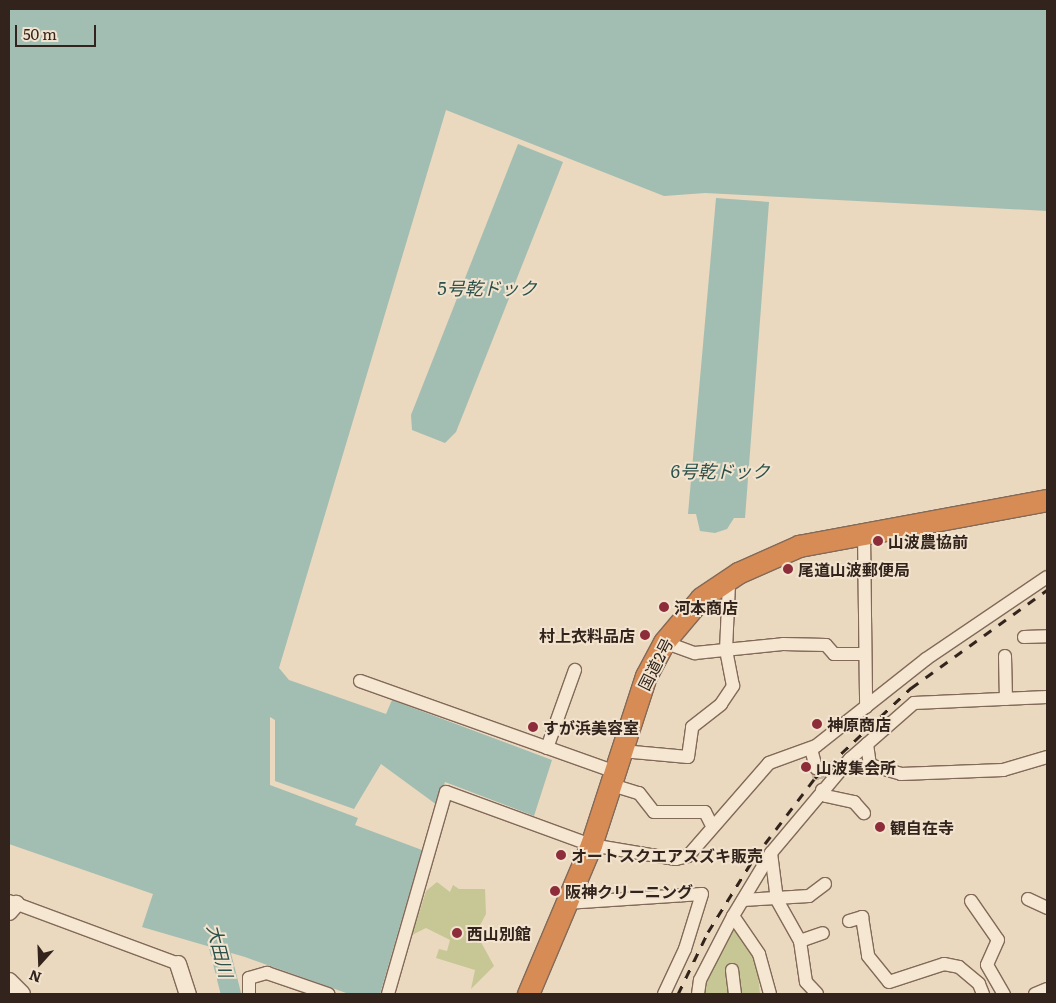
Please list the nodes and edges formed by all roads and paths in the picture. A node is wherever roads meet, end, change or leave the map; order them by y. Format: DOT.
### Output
graph roads {
  1 [pos="1047,500"];
  2 [pos="864,533"];
  3 [pos="1047,577"];
  4 [pos="719,585"];
  5 [pos="1047,636"];
  6 [pos="1024,637"];
  7 [pos="664,642"];
  8 [pos="726,650"];
  9 [pos="863,654"];
  10 [pos="1005,656"];
  11 [pos="575,670"];
  12 [pos="360,680"];
  13 [pos="1047,697"];
  14 [pos="1006,699"];
  15 [pos="866,707"];
  16 [pos="867,744"];
  17 [pos="548,748"];
  18 [pos="811,749"];
  19 [pos="622,751"];
  20 [pos="1047,757"];
  21 [pos="816,768"];
  22 [pos="614,779"];
  23 [pos="822,790"];
  24 [pos="864,813"];
  25 [pos="712,824"];
  26 [pos="591,845"];
  27 [pos="771,853"];
  28 [pos="825,884"];
  29 [pos="1028,899"];
  30 [pos="742,900"];
  31 [pos="777,900"];
  32 [pos="971,901"];
  33 [pos="566,903"];
  34 [pos="11,906"];
  35 [pos="1047,908"];
  36 [pos="733,916"];
  37 [pos="849,921"];
  38 [pos="822,933"];
  39 [pos="800,941"];
  40 [pos="178,964"];
  41 [pos="763,975"];
  42 [pos="9,981"];
  43 [pos="1047,989"];
  44 [pos="22,994"];
  45 [pos="188,994"];
  46 [pos="249,994"];
  47 [pos="328,994"];
  48 [pos="388,994"];
  49 [pos="528,994"];
  50 [pos="664,994"];
  51 [pos="698,994"];
  52 [pos="731,994"];
  53 [pos="736,994"];
  54 [pos="763,994"];
  55 [pos="770,994"];
  56 [pos="817,994"];
  57 [pos="983,994"];
  58 [pos="1004,994"];
  59 [pos="1035,994"];
  1 -- 2 [label="highway, 国道2号"];
  2 -- 4 [label="highway, 国道2号"];
  2 -- 9 [label="street"];
  3 -- 15 [label="street"];
  4 -- 7 [label="highway, 国道2号"];
  4 -- 8 [label="street"];
  5 -- 6 [label="street"];
  7 -- 8 [label="street"];
  7 -- 19 [label="highway, 国道2号"];
  8 -- 9 [label="street"];
  8 -- 19 [label="street"];
  9 -- 15 [label="street"];
  10 -- 14 [label="street"];
  11 -- 17 [label="street"];
  12 -- 17 [label="street"];
  13 -- 14 [label="street"];
  14 -- 16 [label="street"];
  15 -- 18 [label="street"];
  16 -- 20 [label="street"];
  16 -- 23 [label="street"];
  17 -- 22 [label="street"];
  18 -- 21 [label="street"];
  18 -- 25 [label="street"];
  19 -- 22 [label="highway, 国道2号"];
  22 -- 25 [label="street"];
  22 -- 26 [label="highway, 国道2号"];
  23 -- 24 [label="street"];
  23 -- 27 [label="street"];
  25 -- 26 [label="street"];
  26 -- 33 [label="highway, 国道2号"];
  26 -- 48 [label="street"];
  27 -- 30 [label="street"];
  27 -- 31 [label="street"];
  28 -- 31 [label="street"];
  29 -- 35 [label="street"];
  30 -- 31 [label="street"];
  30 -- 36 [label="street"];
  31 -- 39 [label="street"];
  32 -- 58 [label="street"];
  33 -- 49 [label="highway, 国道2号"];
  33 -- 50 [label="street"];
  34 -- 40 [label="street"];
  36 -- 41 [label="street"];
  36 -- 51 [label="street"];
  37 -- 57 [label="street"];
  38 -- 39 [label="street"];
  39 -- 56 [label="street"];
  40 -- 45 [label="street"];
  41 -- 54 [label="street"];
  41 -- 55 [label="street"];
  42 -- 44 [label="street"];
  43 -- 59 [label="street"];
  46 -- 47 [label="street"];
  52 -- 53 [label="street"];
}
